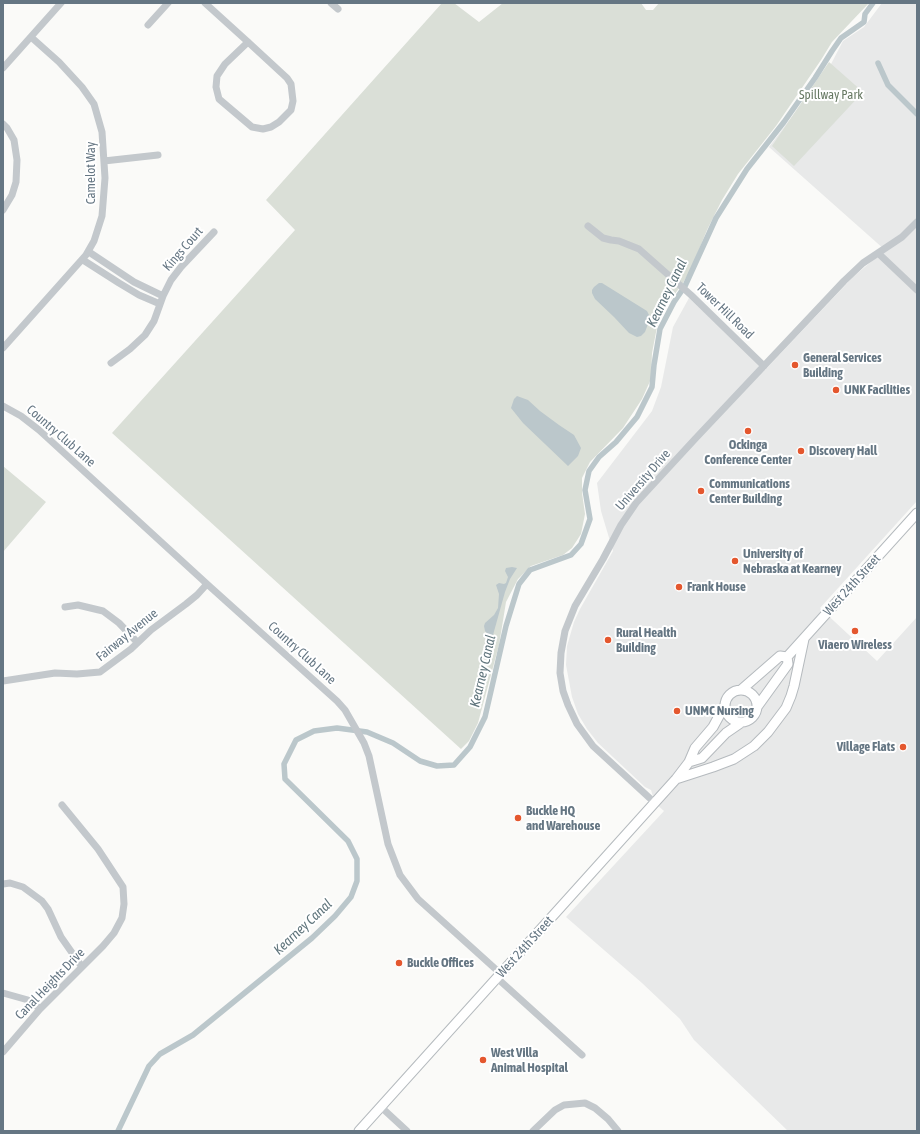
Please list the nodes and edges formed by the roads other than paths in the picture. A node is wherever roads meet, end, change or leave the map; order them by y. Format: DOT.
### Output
graph roads {
  1 [pos="61,3"];
  2 [pos="168,3"];
  3 [pos="205,3"];
  4 [pos="331,3"];
  5 [pos="338,9"];
  6 [pos="148,25"];
  7 [pos="31,37"];
  8 [pos="248,42"];
  9 [pos="3,68"];
  10 [pos="3,124"];
  11 [pos="158,156"];
  12 [pos="104,161"];
  13 [pos="3,210"];
  14 [pos="917,222"];
  15 [pos="588,226"];
  16 [pos="214,232"];
  17 [pos="89,252"];
  18 [pos="878,253"];
  19 [pos="83,260"];
  20 [pos="917,290"];
  21 [pos="163,296"];
  22 [pos="160,304"];
  23 [pos="3,348"];
  24 [pos="111,363"];
  25 [pos="764,366"];
  26 [pos="3,406"];
  27 [pos="917,513"];
  28 [pos="207,584"];
  29 [pos="65,607"];
  30 [pos="804,638"];
  31 [pos="137,642"];
  32 [pos="787,657"];
  33 [pos="3,682"];
  34 [pos="741,690"];
  35 [pos="725,705"];
  36 [pos="757,707"];
  37 [pos="742,722"];
  38 [pos="689,762"];
  39 [pos="676,779"];
  40 [pos="655,803"];
  41 [pos="62,805"];
  42 [pos="3,884"];
  43 [pos="82,967"];
  44 [pos="499,976"];
  45 [pos="3,993"];
  46 [pos="40,1009"];
  47 [pos="3,1052"];
  48 [pos="582,1056"];
  49 [pos="381,1106"];
  50 [pos="359,1131"];
  51 [pos="407,1131"];
  52 [pos="533,1131"];
  53 [pos="618,1131"];
  1 -- 7 [label="street"];
  2 -- 6 [label="street"];
  3 -- 8 [label="street"];
  4 -- 5 [label="street"];
  7 -- 9 [label="street"];
  7 -- 12 [label="street, Camelot Way"];
  8 -- 8 [label="street"];
  10 -- 13 [label="street"];
  11 -- 12 [label="street"];
  12 -- 17 [label="street, Camelot Way"];
  14 -- 18 [label="street, University Drive"];
  15 -- 25 [label="street, Tower Hill Road"];
  16 -- 21 [label="street, Kings Court"];
  17 -- 19 [label="street, Camelot Way"];
  17 -- 21 [label="street"];
  18 -- 20 [label="street"];
  18 -- 25 [label="street, University Drive"];
  19 -- 22 [label="street"];
  19 -- 23 [label="street, Camelot Way"];
  21 -- 22 [label="street, Kings Court"];
  22 -- 24 [label="street, Kings Court"];
  25 -- 40 [label="street, University Drive"];
  26 -- 28 [label="street, Country Club Lane"];
  27 -- 30 [label="main road, West 24th Street"];
  28 -- 31 [label="street, Fairway Avenue"];
  28 -- 44 [label="street, Country Club Lane"];
  29 -- 31 [label="street"];
  30 -- 32 [label="main road, West 24th Street"];
  30 -- 39 [label="main road"];
  31 -- 33 [label="street, Fairway Avenue"];
  32 -- 34 [label="main road, West 24th Street"];
  32 -- 36 [label="main road, West 24th Street"];
  34 -- 35 [label="main road"];
  34 -- 36 [label="main road"];
  35 -- 37 [label="main road"];
  35 -- 38 [label="main road, West 24th Street"];
  36 -- 37 [label="main road"];
  37 -- 38 [label="main road, West 24th Street"];
  38 -- 39 [label="main road, West 24th Street"];
  39 -- 40 [label="main road, West 24th Street"];
  40 -- 44 [label="main road, West 24th Street"];
  41 -- 43 [label="street, Canal Heights Drive"];
  42 -- 43 [label="street"];
  43 -- 46 [label="street, Canal Heights Drive"];
  44 -- 48 [label="street, Country Club Lane"];
  44 -- 49 [label="main road, West 24th Street"];
  45 -- 46 [label="street"];
  46 -- 47 [label="street, Canal Heights Drive"];
  49 -- 50 [label="main road, West 24th Street"];
  49 -- 51 [label="street"];
  52 -- 53 [label="street"];
}
